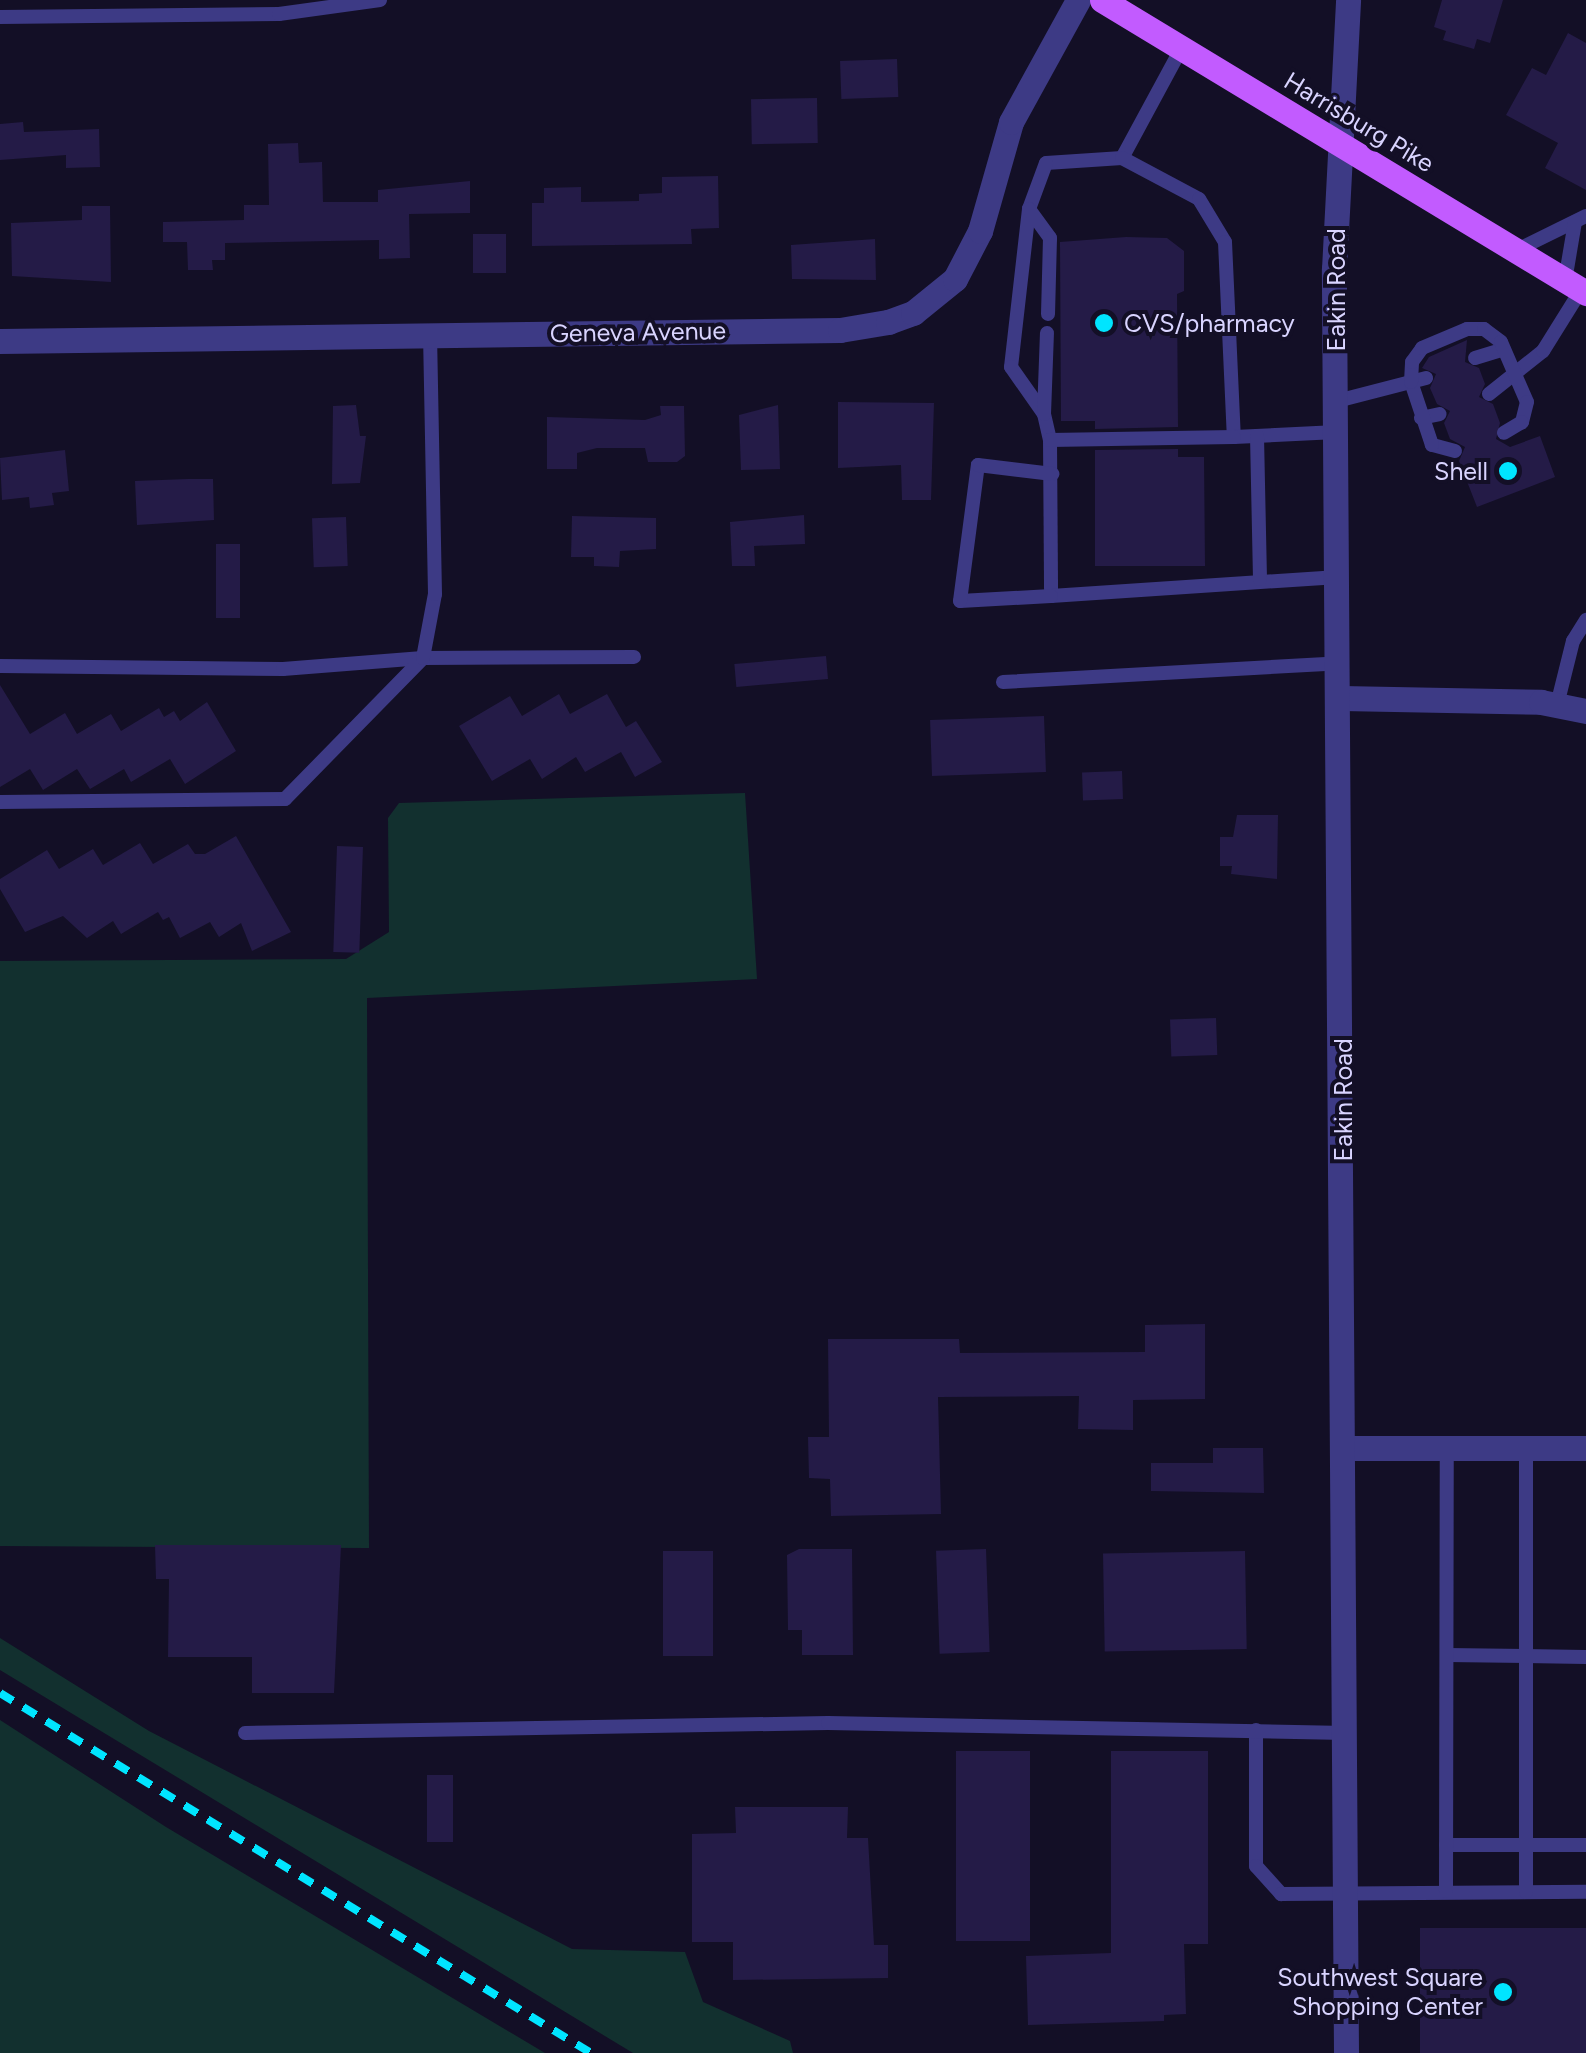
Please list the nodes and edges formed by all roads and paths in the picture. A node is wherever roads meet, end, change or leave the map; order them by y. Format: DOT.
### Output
graph roads {
  1 [pos="380,0"];
  2 [pos="1078,0"];
  3 [pos="1102,0"];
  4 [pos="1348,0"];
  5 [pos="0,17"];
  6 [pos="1182,49"];
  7 [pos="1340,146"];
  8 [pos="1122,158"];
  9 [pos="1029,209"];
  10 [pos="1581,219"];
  11 [pos="1515,251"];
  12 [pos="1577,288"];
  13 [pos="1048,314"];
  14 [pos="1047,333"];
  15 [pos="430,334"];
  16 [pos="0,341"];
  17 [pos="1504,349"];
  18 [pos="1475,358"];
  19 [pos="1516,376"];
  20 [pos="1418,380"];
  21 [pos="1490,394"];
  22 [pos="1337,401"];
  23 [pos="1044,414"];
  24 [pos="1440,414"];
  25 [pos="1421,418"];
  26 [pos="1337,432"];
  27 [pos="1504,433"];
  28 [pos="1257,436"];
  29 [pos="1234,437"];
  30 [pos="1050,440"];
  31 [pos="1455,450"];
  32 [pos="1052,474"];
  33 [pos="1339,577"];
  34 [pos="1260,579"];
  35 [pos="1051,596"];
  36 [pos="1586,620"];
  37 [pos="634,657"];
  38 [pos="423,658"];
  39 [pos="1340,663"];
  40 [pos="0,666"];
  41 [pos="1003,682"];
  42 [pos="1340,698"];
  43 [pos="1557,705"];
  44 [pos="1586,711"];
  45 [pos="0,802"];
  46 [pos="1345,1448"];
  47 [pos="1446,1448"];
  48 [pos="1526,1448"];
  49 [pos="1586,1448"];
  50 [pos="1446,1655"];
  51 [pos="1526,1656"];
  52 [pos="1586,1656"];
  53 [pos="1256,1730"];
  54 [pos="245,1733"];
  55 [pos="1347,1733"];
  56 [pos="1526,1843"];
  57 [pos="1446,1844"];
  58 [pos="1586,1846"];
  59 [pos="1345,1891"];
  60 [pos="1446,1891"];
  61 [pos="1526,1892"];
  62 [pos="1586,1892"];
  63 [pos="1346,2053"];
  1 -- 5 [label="lane"];
  2 -- 15 [label="street, Geneva Avenue"];
  3 -- 6 [label="main road, Harrisburg Pike"];
  4 -- 7 [label="street, Eakin Road"];
  6 -- 7 [label="main road, Harrisburg Pike"];
  6 -- 8 [label="lane"];
  7 -- 11 [label="main road, Harrisburg Pike"];
  7 -- 22 [label="street, Eakin Road"];
  8 -- 9 [label="lane"];
  8 -- 29 [label="lane"];
  9 -- 13 [label="lane"];
  9 -- 23 [label="lane"];
  10 -- 11 [label="lane"];
  10 -- 12 [label="lane"];
  11 -- 12 [label="main road, Harrisburg Pike"];
  12 -- 19 [label="lane"];
  14 -- 23 [label="lane"];
  15 -- 16 [label="street, Geneva Avenue"];
  15 -- 38 [label="lane"];
  17 -- 18 [label="lane"];
  17 -- 19 [label="lane"];
  17 -- 20 [label="lane"];
  19 -- 21 [label="lane"];
  19 -- 27 [label="lane"];
  20 -- 22 [label="lane"];
  20 -- 25 [label="lane"];
  22 -- 26 [label="street, Eakin Road"];
  23 -- 30 [label="lane"];
  24 -- 25 [label="lane"];
  25 -- 31 [label="lane"];
  26 -- 28 [label="lane"];
  26 -- 33 [label="street, Eakin Road"];
  28 -- 29 [label="lane"];
  28 -- 34 [label="lane"];
  29 -- 30 [label="lane"];
  30 -- 32 [label="lane"];
  32 -- 35 [label="lane"];
  32 -- 35 [label="lane"];
  33 -- 34 [label="lane"];
  33 -- 39 [label="street, Eakin Road"];
  34 -- 35 [label="lane"];
  36 -- 43 [label="lane"];
  37 -- 38 [label="lane"];
  38 -- 40 [label="lane"];
  38 -- 45 [label="lane"];
  39 -- 41 [label="lane"];
  39 -- 42 [label="street, Eakin Road"];
  42 -- 43 [label="street"];
  42 -- 46 [label="street, Eakin Road"];
  43 -- 44 [label="street"];
  46 -- 47 [label="street"];
  46 -- 55 [label="street, Eakin Road"];
  47 -- 48 [label="street"];
  47 -- 50 [label="lane"];
  48 -- 49 [label="street"];
  48 -- 51 [label="lane"];
  50 -- 51 [label="lane"];
  50 -- 57 [label="lane"];
  51 -- 52 [label="lane"];
  51 -- 56 [label="lane"];
  53 -- 54 [label="lane"];
  53 -- 55 [label="lane"];
  53 -- 59 [label="lane"];
  55 -- 59 [label="street, Eakin Road"];
  56 -- 57 [label="lane"];
  56 -- 58 [label="lane"];
  56 -- 61 [label="lane"];
  57 -- 60 [label="lane"];
  59 -- 60 [label="lane"];
  59 -- 63 [label="street, Eakin Road"];
  60 -- 61 [label="lane"];
  61 -- 62 [label="lane"];
}
